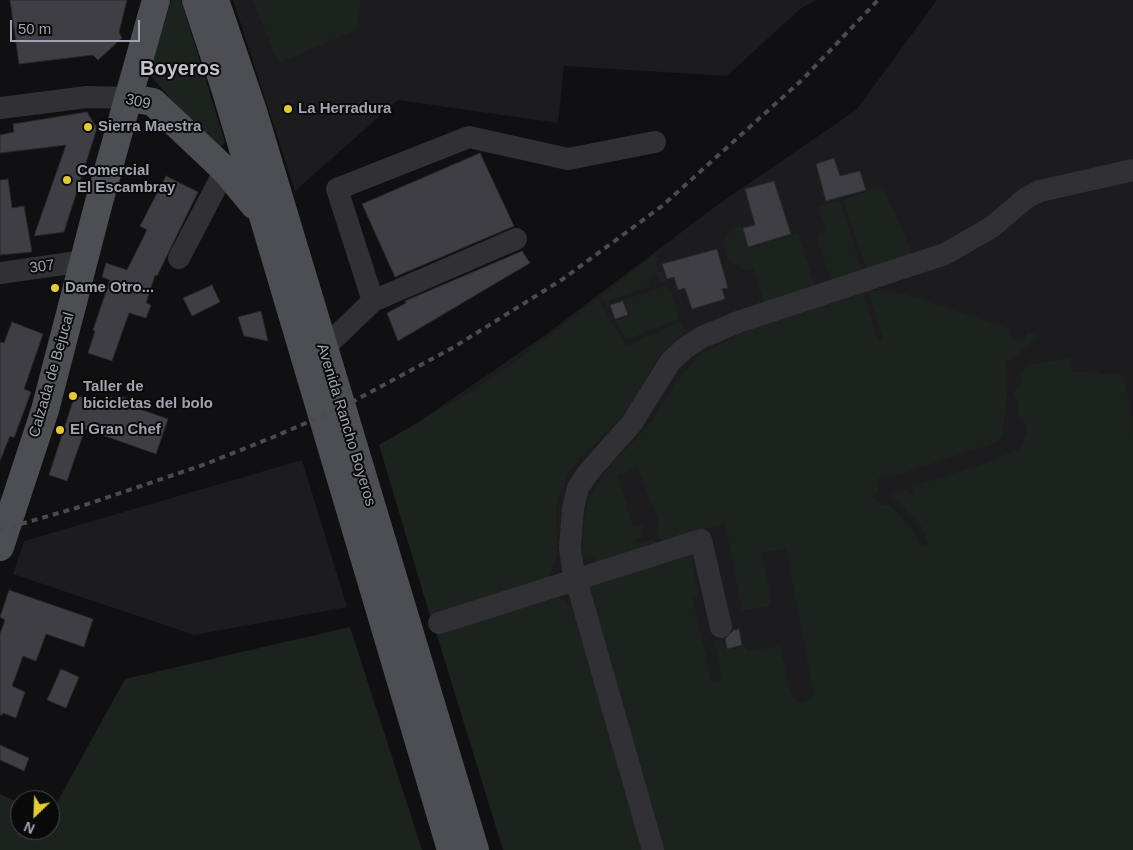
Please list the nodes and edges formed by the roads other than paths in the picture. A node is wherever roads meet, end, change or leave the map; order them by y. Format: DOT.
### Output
graph roads {
  1 [pos="156,0"];
  2 [pos="196,0"];
  3 [pos="215,0"];
  4 [pos="130,98"];
  5 [pos="0,108"];
  6 [pos="655,142"];
  7 [pos="225,170"];
  8 [pos="1133,170"];
  9 [pos="264,218"];
  10 [pos="516,239"];
  11 [pos="179,258"];
  12 [pos="84,261"];
  13 [pos="298,262"];
  14 [pos="0,273"];
  15 [pos="373,301"];
  16 [pos="323,349"];
  17 [pos="5,511"];
  18 [pos="0,547"];
  19 [pos="575,582"];
  20 [pos="439,623"];
  21 [pos="721,627"];
  22 [pos="451,850"];
  23 [pos="475,850"];
  24 [pos="653,850"];
  1 -- 4 [label="main road, Calzada de Bejucal"];
  2 -- 9 [label="main road, Avenida Rancho Boyeros"];
  3 -- 13 [label="main road, Avenida Rancho Boyeros"];
  4 -- 5 [label="street, 309"];
  4 -- 7 [label="main road, 309"];
  4 -- 12 [label="main road, Calzada de Bejucal"];
  6 -- 15 [label="street"];
  7 -- 9 [label="main road, 309"];
  7 -- 11 [label="street"];
  8 -- 19 [label="street"];
  9 -- 13 [label="main road, 309"];
  9 -- 22 [label="main road, Avenida Rancho Boyeros"];
  10 -- 15 [label="street"];
  12 -- 14 [label="street, 307"];
  12 -- 17 [label="main road, Calzada de Bejucal"];
  13 -- 16 [label="main road, Avenida Rancho Boyeros"];
  15 -- 16 [label="street"];
  16 -- 23 [label="main road, Avenida Rancho Boyeros"];
  17 -- 18 [label="main road, Calzada de Bejucal"];
  19 -- 20 [label="street"];
  19 -- 21 [label="street"];
  19 -- 24 [label="street"];
}
